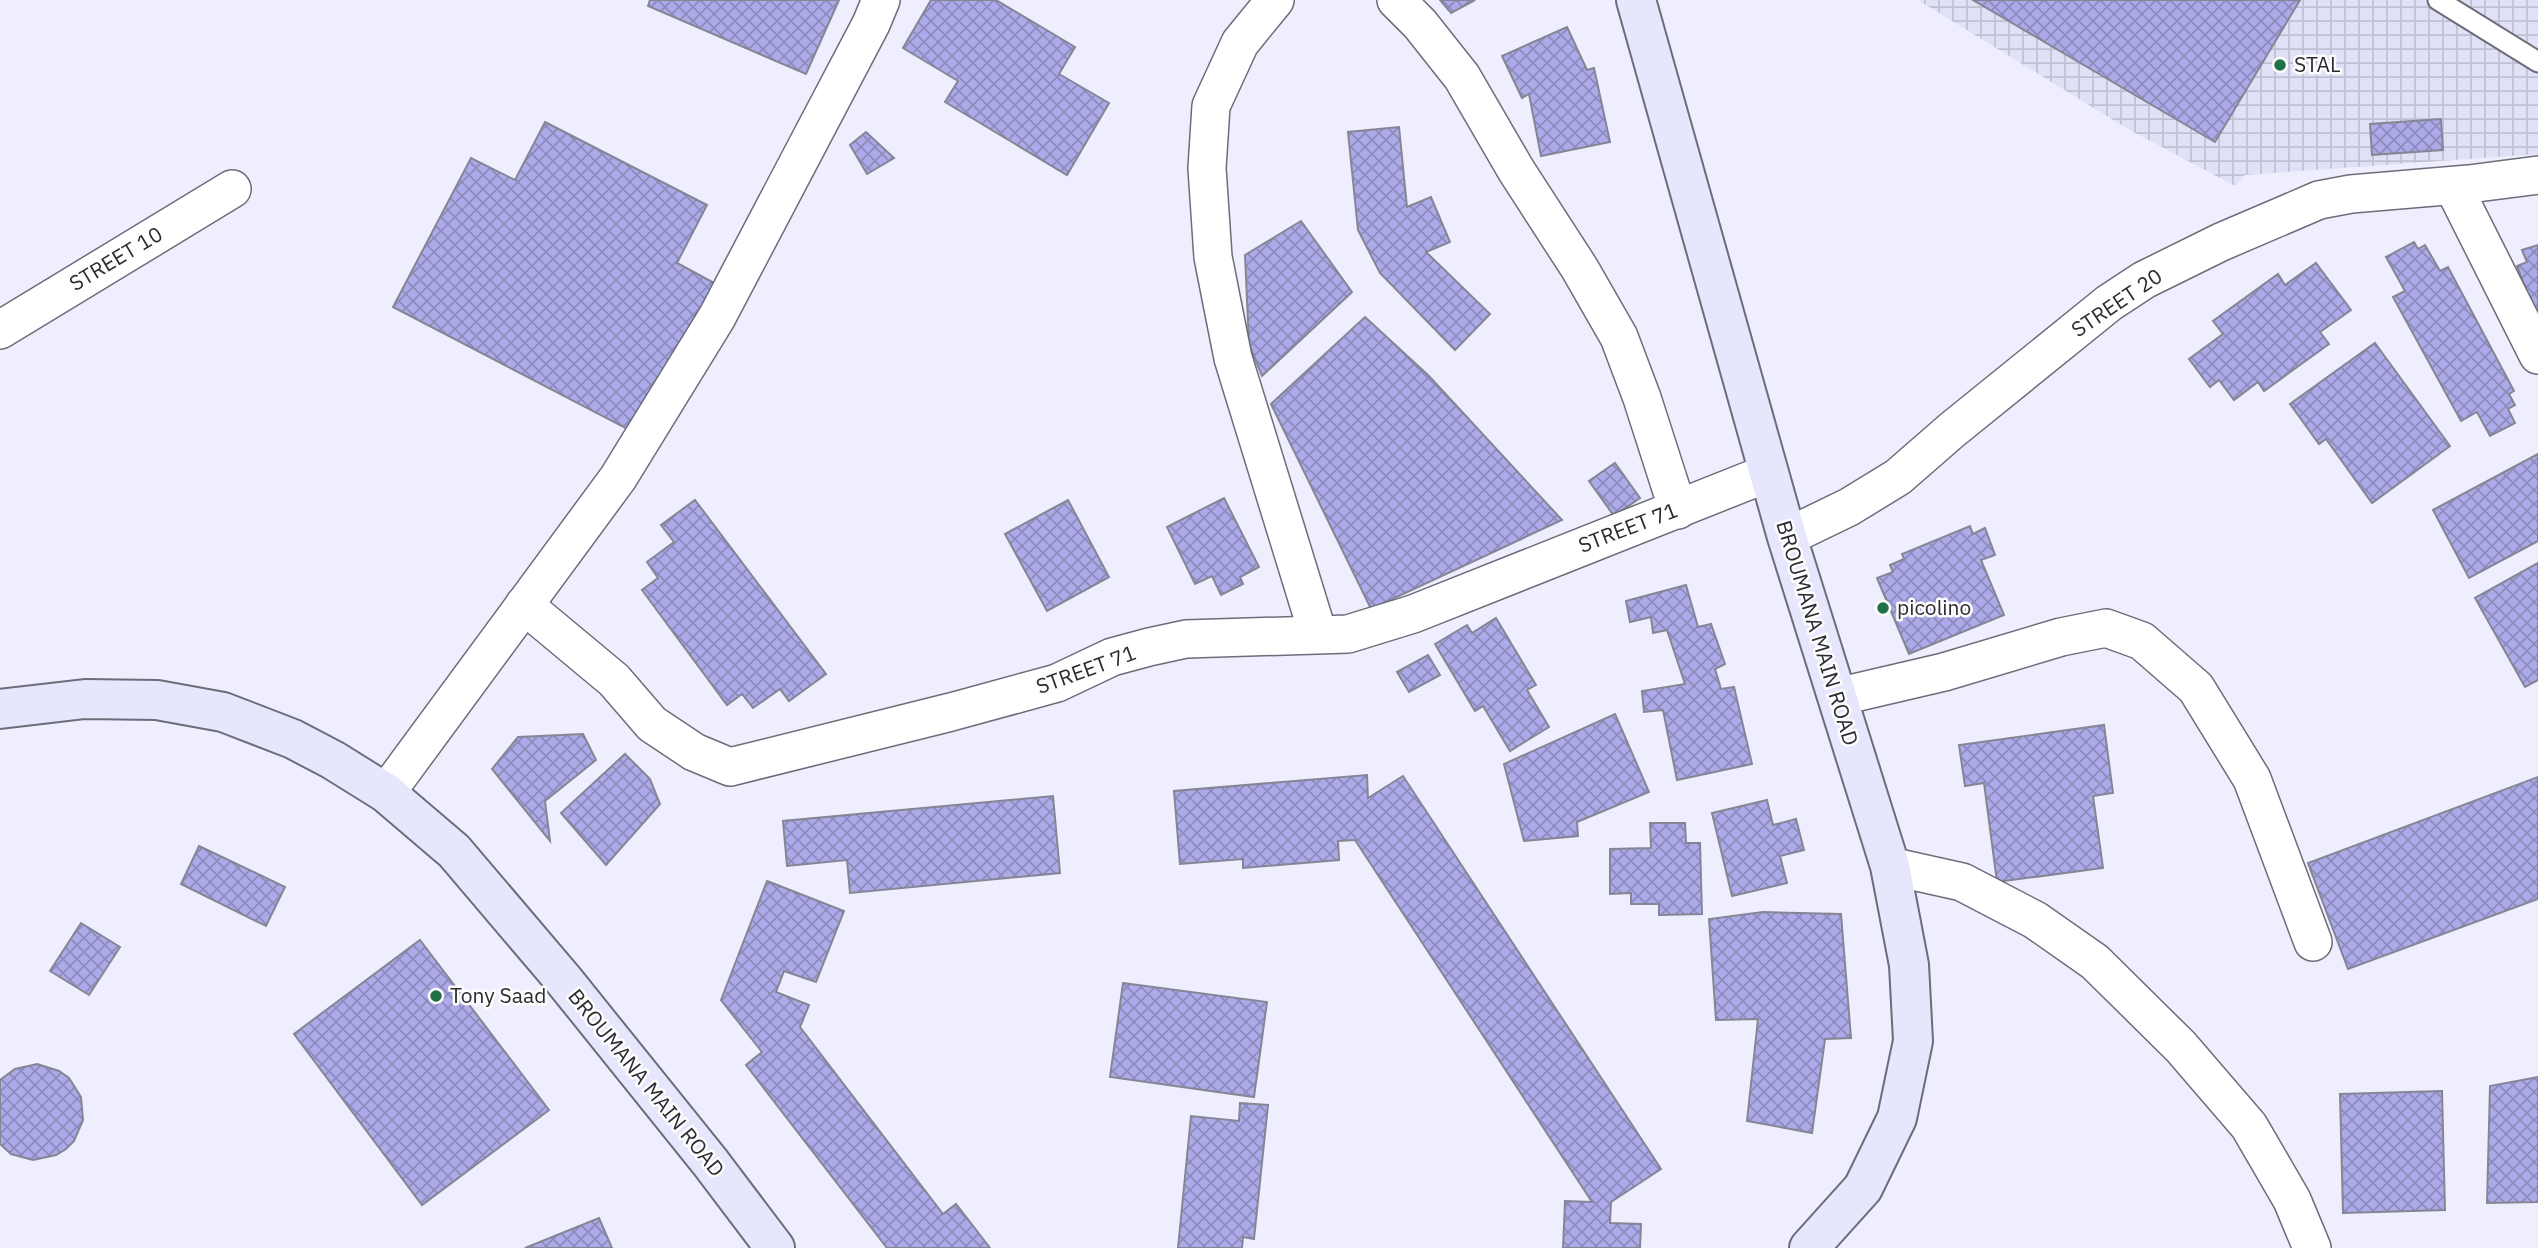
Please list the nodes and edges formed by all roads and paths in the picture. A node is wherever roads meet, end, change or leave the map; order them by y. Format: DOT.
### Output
graph roads {
  1 [pos="881,0"];
  2 [pos="1275,0"];
  3 [pos="1396,0"];
  4 [pos="1636,0"];
  5 [pos="2438,0"];
  6 [pos="2538,62"];
  7 [pos="2538,175"];
  8 [pos="2453,186"];
  9 [pos="232,189"];
  10 [pos="0,330"];
  11 [pos="2538,355"];
  12 [pos="1768,473"];
  13 [pos="1678,510"];
  14 [pos="1787,537"];
  15 [pos="524,605"];
  16 [pos="1318,634"];
  17 [pos="1837,697"];
  18 [pos="0,709"];
  19 [pos="386,793"];
  20 [pos="1890,866"];
  21 [pos="2313,942"];
  22 [pos="775,1248"];
  23 [pos="1809,1248"];
  24 [pos="2312,1248"];
  1 -- 15 [label="street"];
  2 -- 16 [label="street"];
  3 -- 13 [label="street"];
  4 -- 12 [label="main road, BROUMANA MAIN ROAD"];
  5 -- 6 [label="lane"];
  7 -- 8 [label="street, STREET 20"];
  8 -- 11 [label="street"];
  8 -- 14 [label="street, STREET 20"];
  9 -- 10 [label="street, STREET 10"];
  12 -- 13 [label="street, STREET 71"];
  12 -- 14 [label="main road, BROUMANA MAIN ROAD"];
  13 -- 16 [label="street, STREET 71"];
  14 -- 17 [label="main road, BROUMANA MAIN ROAD"];
  15 -- 16 [label="street, STREET 71"];
  15 -- 19 [label="street"];
  17 -- 20 [label="main road, BROUMANA MAIN ROAD"];
  17 -- 21 [label="street"];
  18 -- 19 [label="main road, BROUMANA MAIN ROAD"];
  19 -- 22 [label="main road, BROUMANA MAIN ROAD"];
  20 -- 23 [label="main road, BROUMANA MAIN ROAD"];
  20 -- 24 [label="street"];
}
